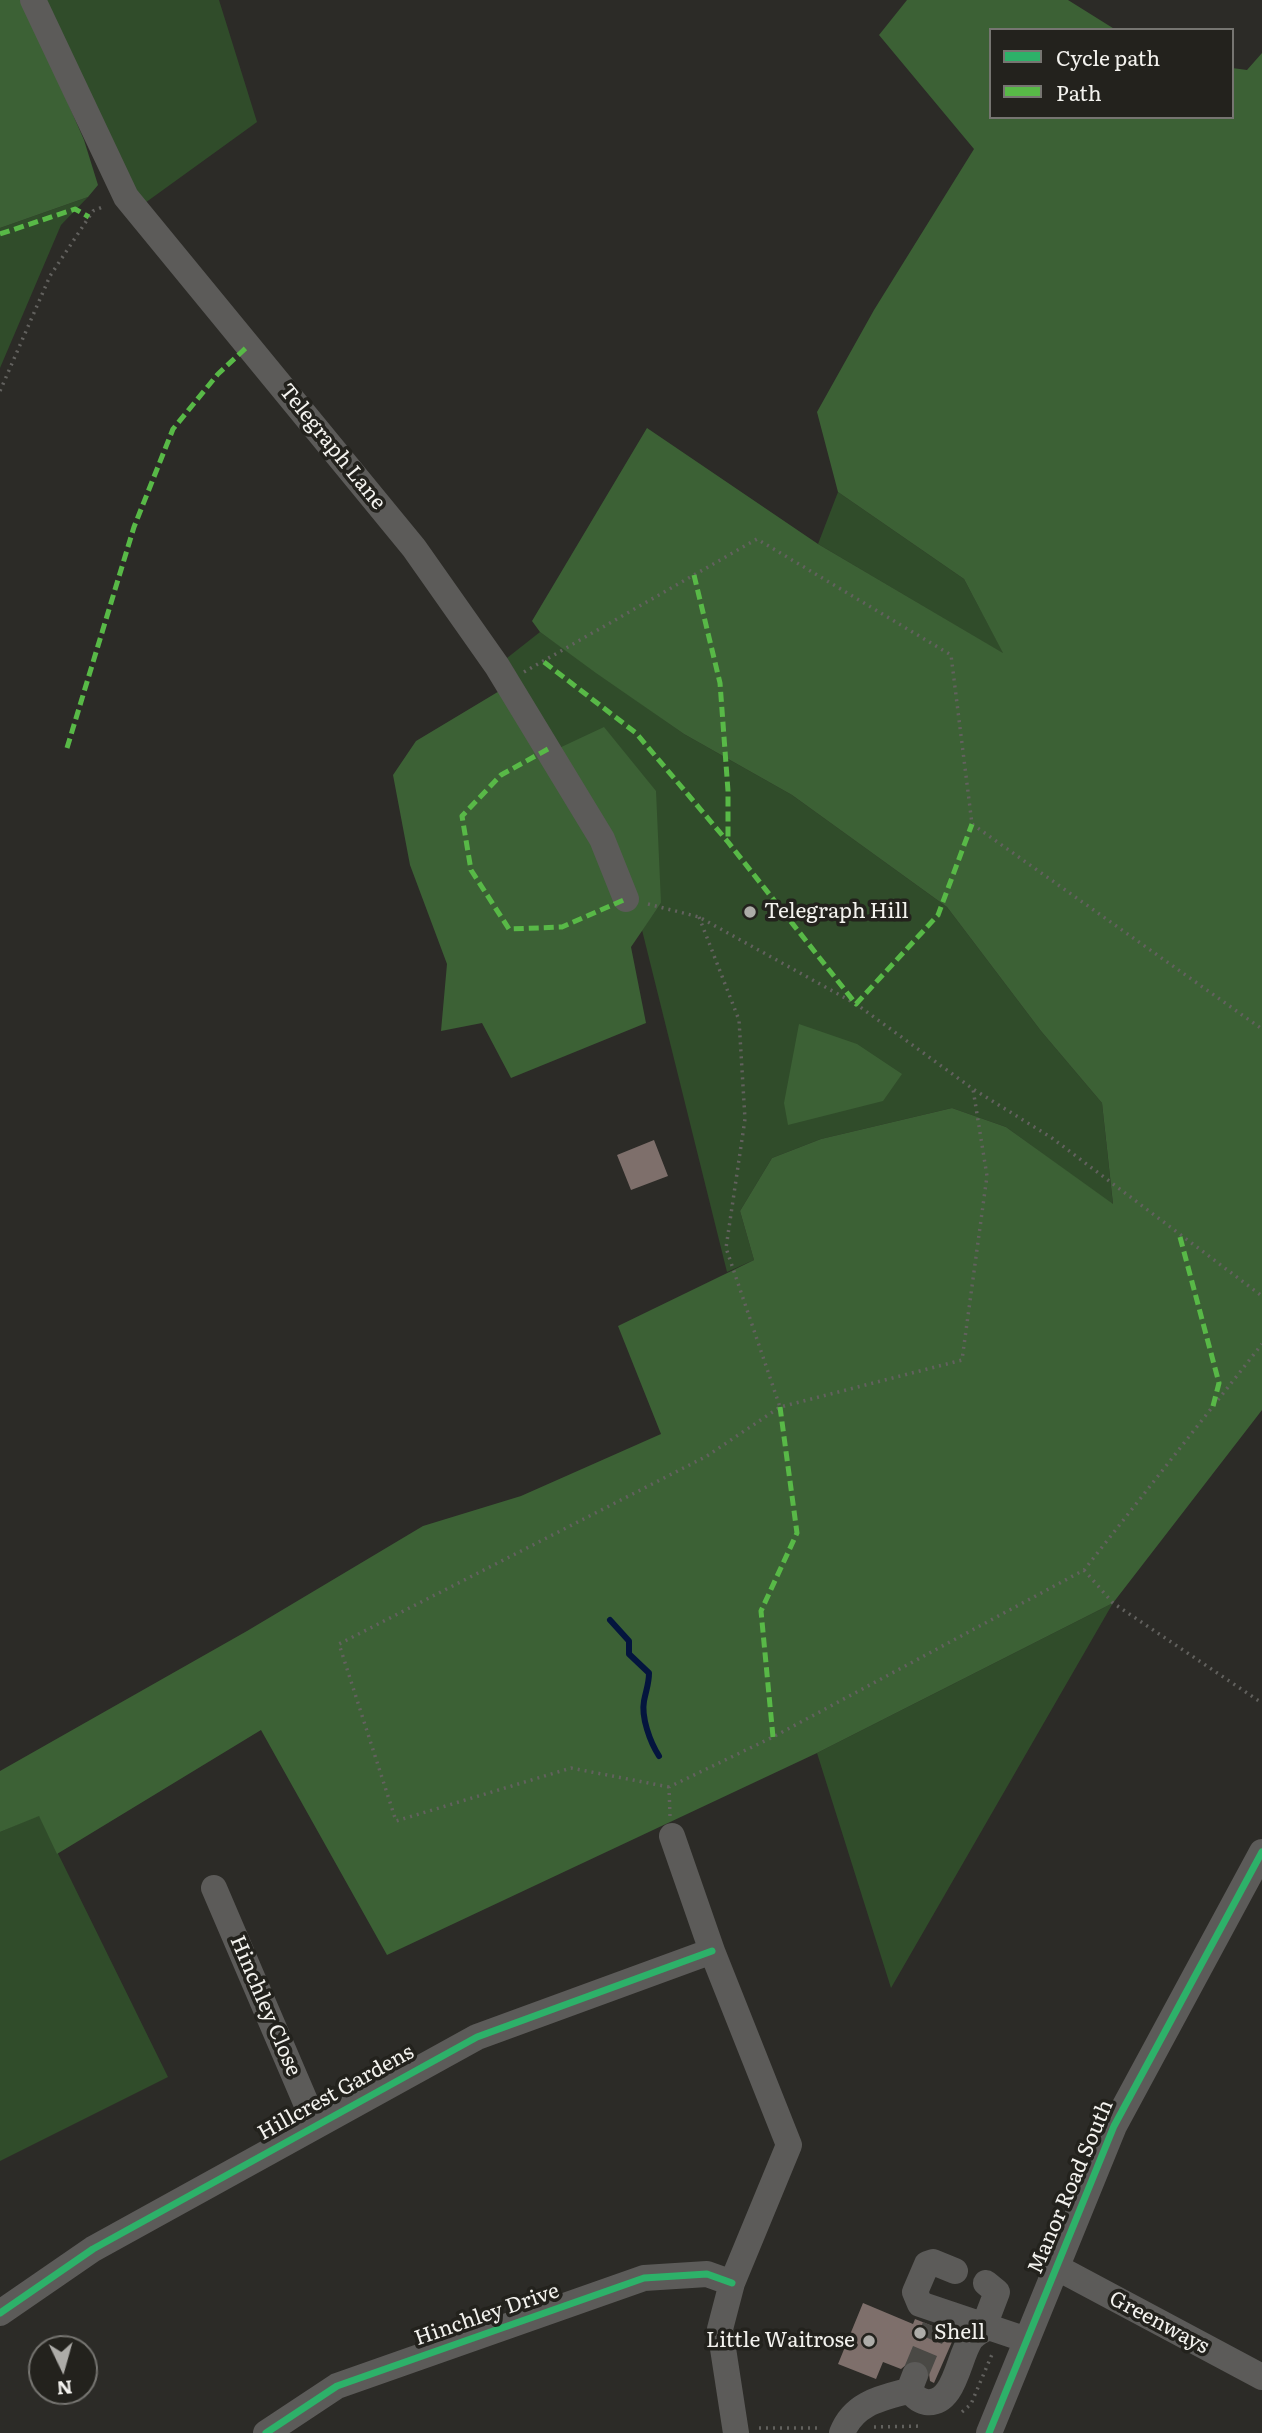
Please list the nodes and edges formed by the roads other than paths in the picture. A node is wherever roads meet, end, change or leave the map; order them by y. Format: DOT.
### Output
graph roads {
  1 [pos="33,0"];
  2 [pos="626,899"];
  3 [pos="672,1836"];
  4 [pos="1262,1852"];
  5 [pos="214,1888"];
  6 [pos="712,1951"];
  7 [pos="316,2124"];
  8 [pos="1056,2267"];
  9 [pos="956,2271"];
  10 [pos="732,2283"];
  11 [pos="986,2283"];
  12 [pos="0,2313"];
  13 [pos="987,2327"];
  14 [pos="1027,2340"];
  15 [pos="1262,2377"];
  16 [pos="266,2433"];
  17 [pos="736,2433"];
  18 [pos="842,2433"];
  19 [pos="989,2433"];
  1 -- 2 [label="street, Telegraph Lane"];
  3 -- 6 [label="street"];
  4 -- 8 [label="street, Manor Road South"];
  5 -- 7 [label="street, Hinchley Close"];
  6 -- 7 [label="street, Hillcrest Gardens"];
  6 -- 10 [label="street"];
  7 -- 12 [label="street, Hillcrest Gardens"];
  8 -- 14 [label="street, Manor Road South"];
  8 -- 15 [label="street, Greenways"];
  9 -- 13 [label="street"];
  10 -- 16 [label="street, Hinchley Drive"];
  10 -- 17 [label="street"];
  11 -- 13 [label="street"];
  13 -- 14 [label="street"];
  13 -- 18 [label="street"];
  14 -- 19 [label="street, Manor Road South"];
}
